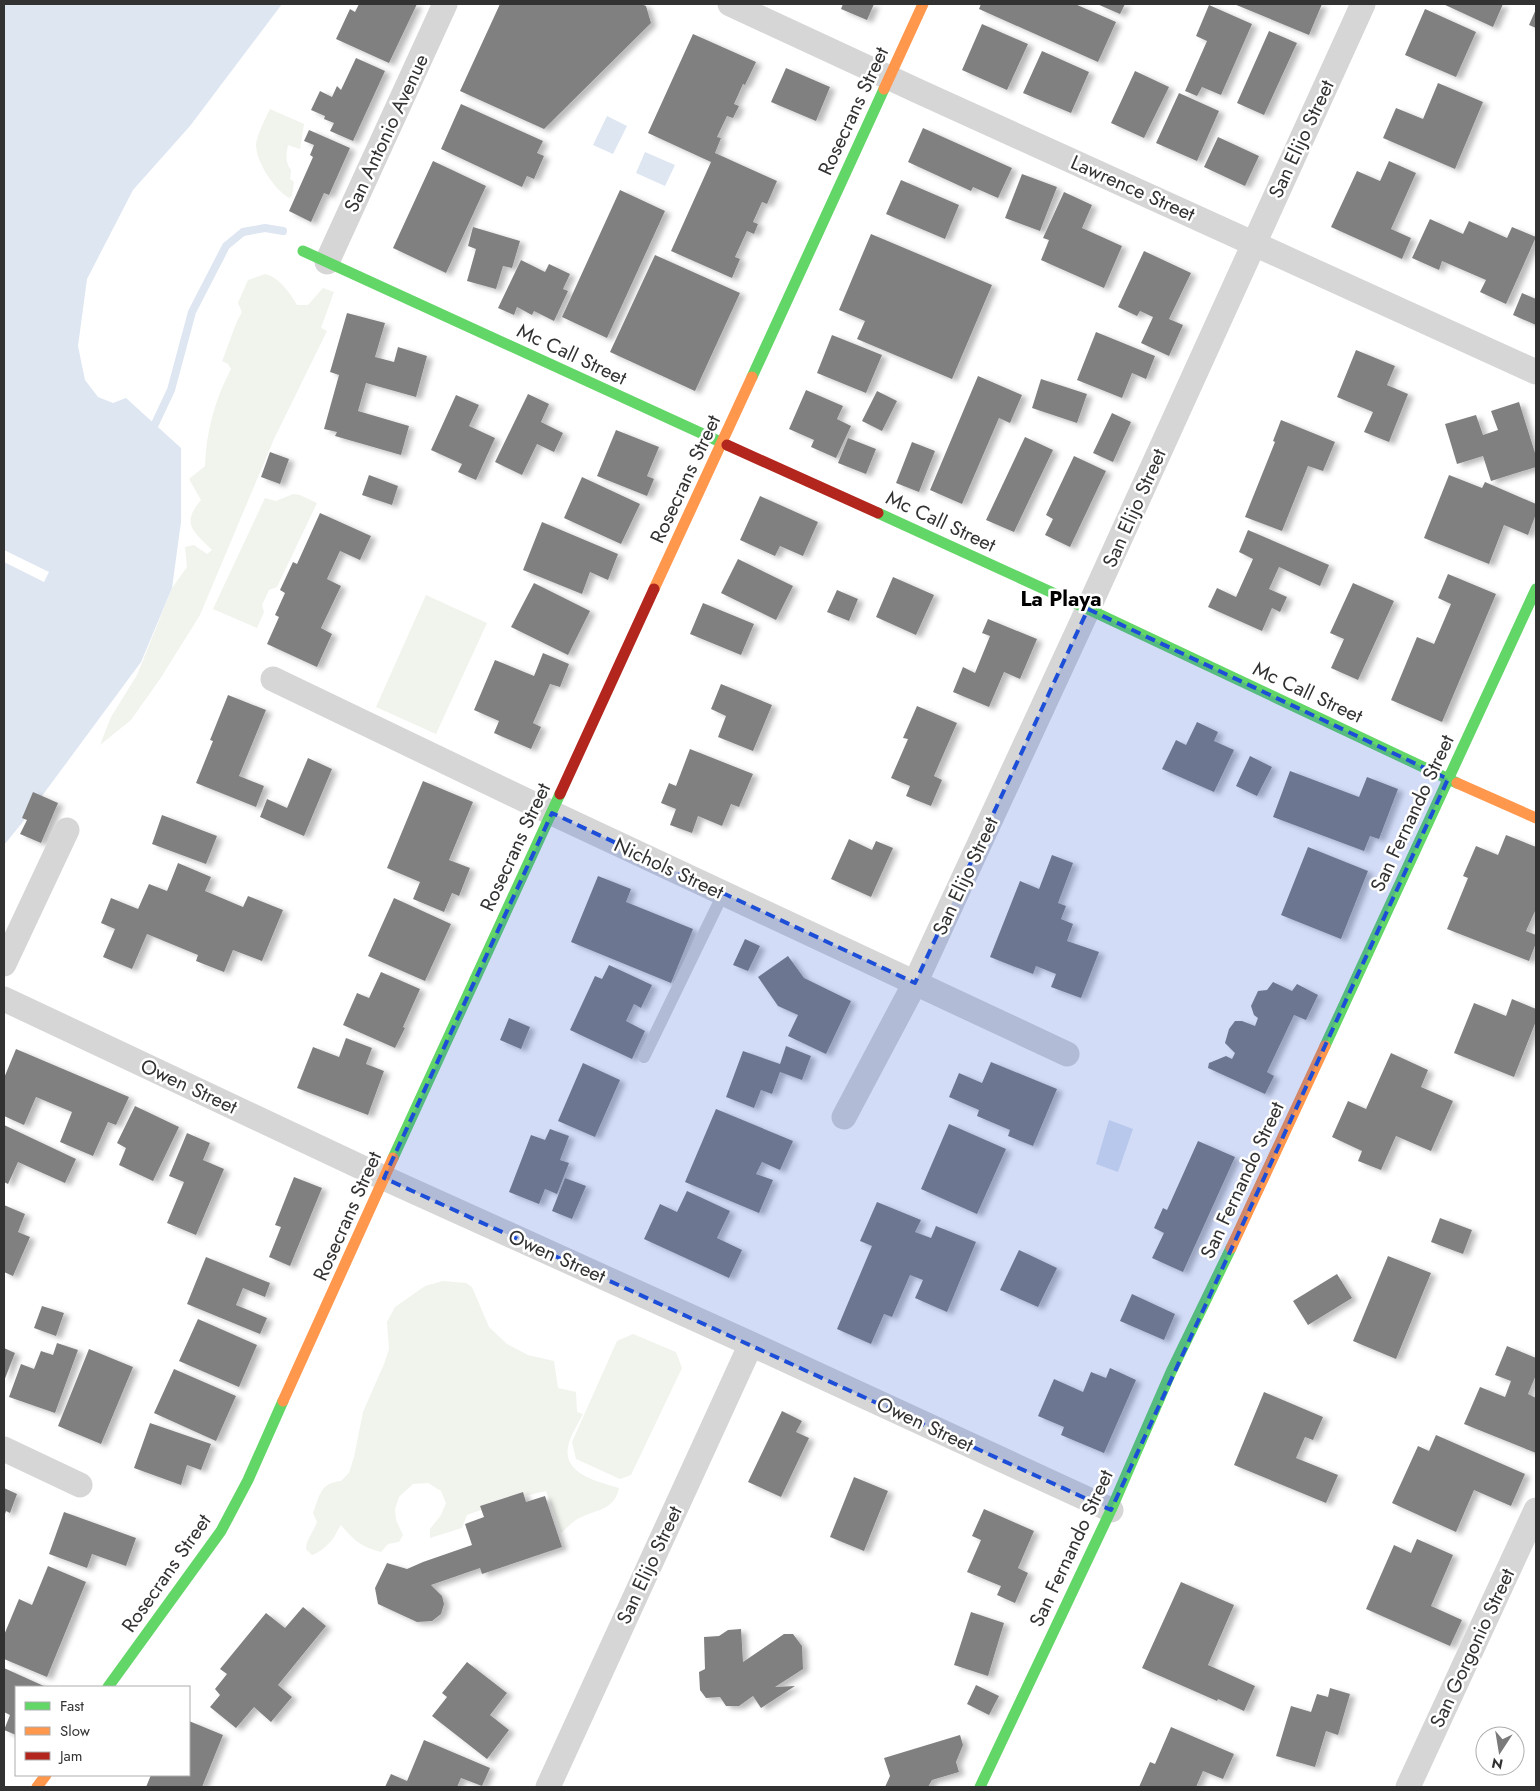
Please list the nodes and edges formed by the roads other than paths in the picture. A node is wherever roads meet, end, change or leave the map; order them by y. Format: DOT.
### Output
graph roads {
  1 [pos="445,4"];
  2 [pos="730,4"];
  3 [pos="923,4"];
  4 [pos="1363,4"];
  5 [pos="889,77"];
  6 [pos="1254,242"];
  7 [pos="303,251"];
  8 [pos="327,262"];
  9 [pos="1536,372"];
  10 [pos="723,442"];
  11 [pos="1536,589"];
  12 [pos="1088,609"];
  13 [pos="272,679"];
  14 [pos="1448,779"];
  15 [pos="552,813"];
  16 [pos="1536,818"];
  17 [pos="67,830"];
  18 [pos="723,894"];
  19 [pos="4,964"];
  20 [pos="915,983"];
  21 [pos="4,999"];
  22 [pos="1067,1054"];
  23 [pos="644,1057"];
  24 [pos="844,1117"];
  25 [pos="384,1178"];
  26 [pos="751,1344"];
  27 [pos="4,1449"];
  28 [pos="80,1485"];
  29 [pos="1111,1510"];
  30 [pos="1536,1510"];
  31 [pos="109,1686"];
  32 [pos="45,1776"];
  33 [pos="37,1787"];
  34 [pos="548,1787"];
  35 [pos="980,1787"];
  36 [pos="1408,1787"];
  1 -- 8 [label="street, San Antonio Avenue"];
  2 -- 5 [label="street, Lawrence Street"];
  3 -- 5 [label="street, Rosecrans Street"];
  4 -- 6 [label="street, San Elijo Street"];
  5 -- 6 [label="street, Lawrence Street"];
  5 -- 10 [label="street, Rosecrans Street"];
  6 -- 9 [label="street, Lawrence Street"];
  6 -- 12 [label="street, San Elijo Street"];
  7 -- 8 [label="street, Mc Call Street"];
  8 -- 10 [label="street, Mc Call Street"];
  10 -- 12 [label="street, Mc Call Street"];
  10 -- 15 [label="street, Rosecrans Street"];
  11 -- 14 [label="street, San Fernando Street"];
  12 -- 14 [label="street, Mc Call Street"];
  12 -- 20 [label="street, San Elijo Street"];
  13 -- 15 [label="street, Nichols Street"];
  14 -- 16 [label="street, Mc Call Street"];
  14 -- 29 [label="street, San Fernando Street"];
  15 -- 18 [label="street, Nichols Street"];
  15 -- 25 [label="street, Rosecrans Street"];
  17 -- 19 [label="street"];
  18 -- 20 [label="street, Nichols Street"];
  18 -- 23 [label="lane"];
  20 -- 22 [label="street, Nichols Street"];
  20 -- 24 [label="street, San Elijo Street"];
  21 -- 25 [label="street, Owen Street"];
  25 -- 26 [label="street, Owen Street"];
  25 -- 31 [label="street, Rosecrans Street"];
  26 -- 29 [label="street, Owen Street"];
  26 -- 34 [label="street, San Elijo Street"];
  27 -- 28 [label="street"];
  29 -- 35 [label="street, San Fernando Street"];
  30 -- 36 [label="street, San Gorgonio Street"];
  32 -- 33 [label="street"];
}
